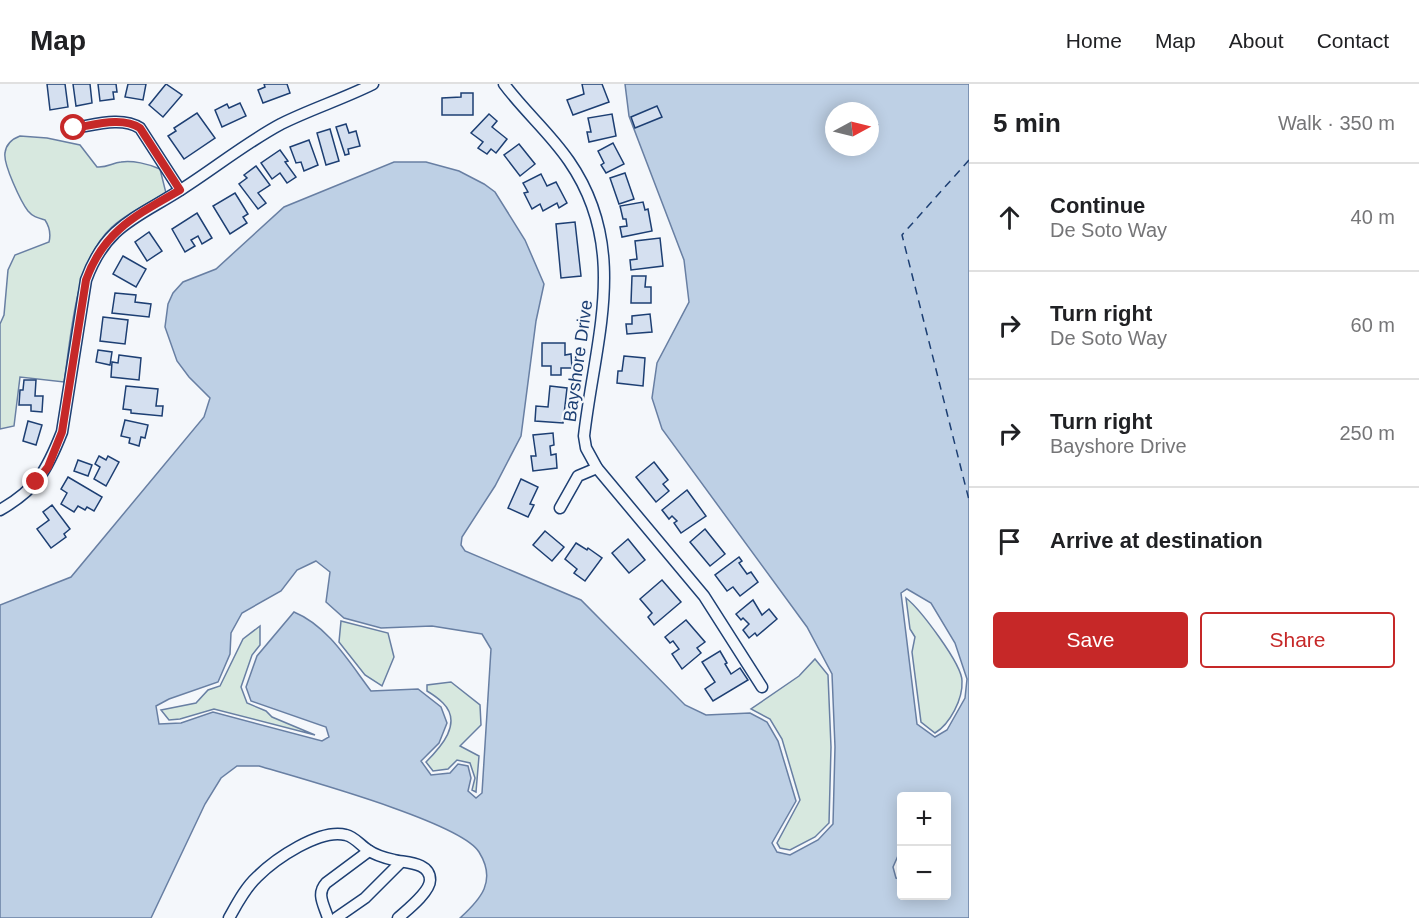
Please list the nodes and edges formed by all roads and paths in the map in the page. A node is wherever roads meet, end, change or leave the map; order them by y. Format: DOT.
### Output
graph roads {
  1 [pos="373,84"];
  2 [pos="504,84"];
  3 [pos="360,87"];
  4 [pos="74,128"];
  5 [pos="180,190"];
  6 [pos="597,468"];
  7 [pos="560,508"];
  8 [pos="0,510"];
  9 [pos="762,687"];
  10 [pos="369,851"];
  11 [pos="401,862"];
  12 [pos="229,918"];
  13 [pos="328,918"];
  14 [pos="336,918"];
  15 [pos="398,918"];
  1 -- 3 [label="street"];
  2 -- 6 [label="street, Bayshore Drive"];
  3 -- 5 [label="street"];
  4 -- 5 [label="street"];
  5 -- 8 [label="street"];
  6 -- 7 [label="street"];
  6 -- 9 [label="street, Bayshore Drive"];
  10 -- 11 [label="street"];
  10 -- 12 [label="street"];
  10 -- 13 [label="street"];
  11 -- 14 [label="street"];
  11 -- 15 [label="street"];
}
